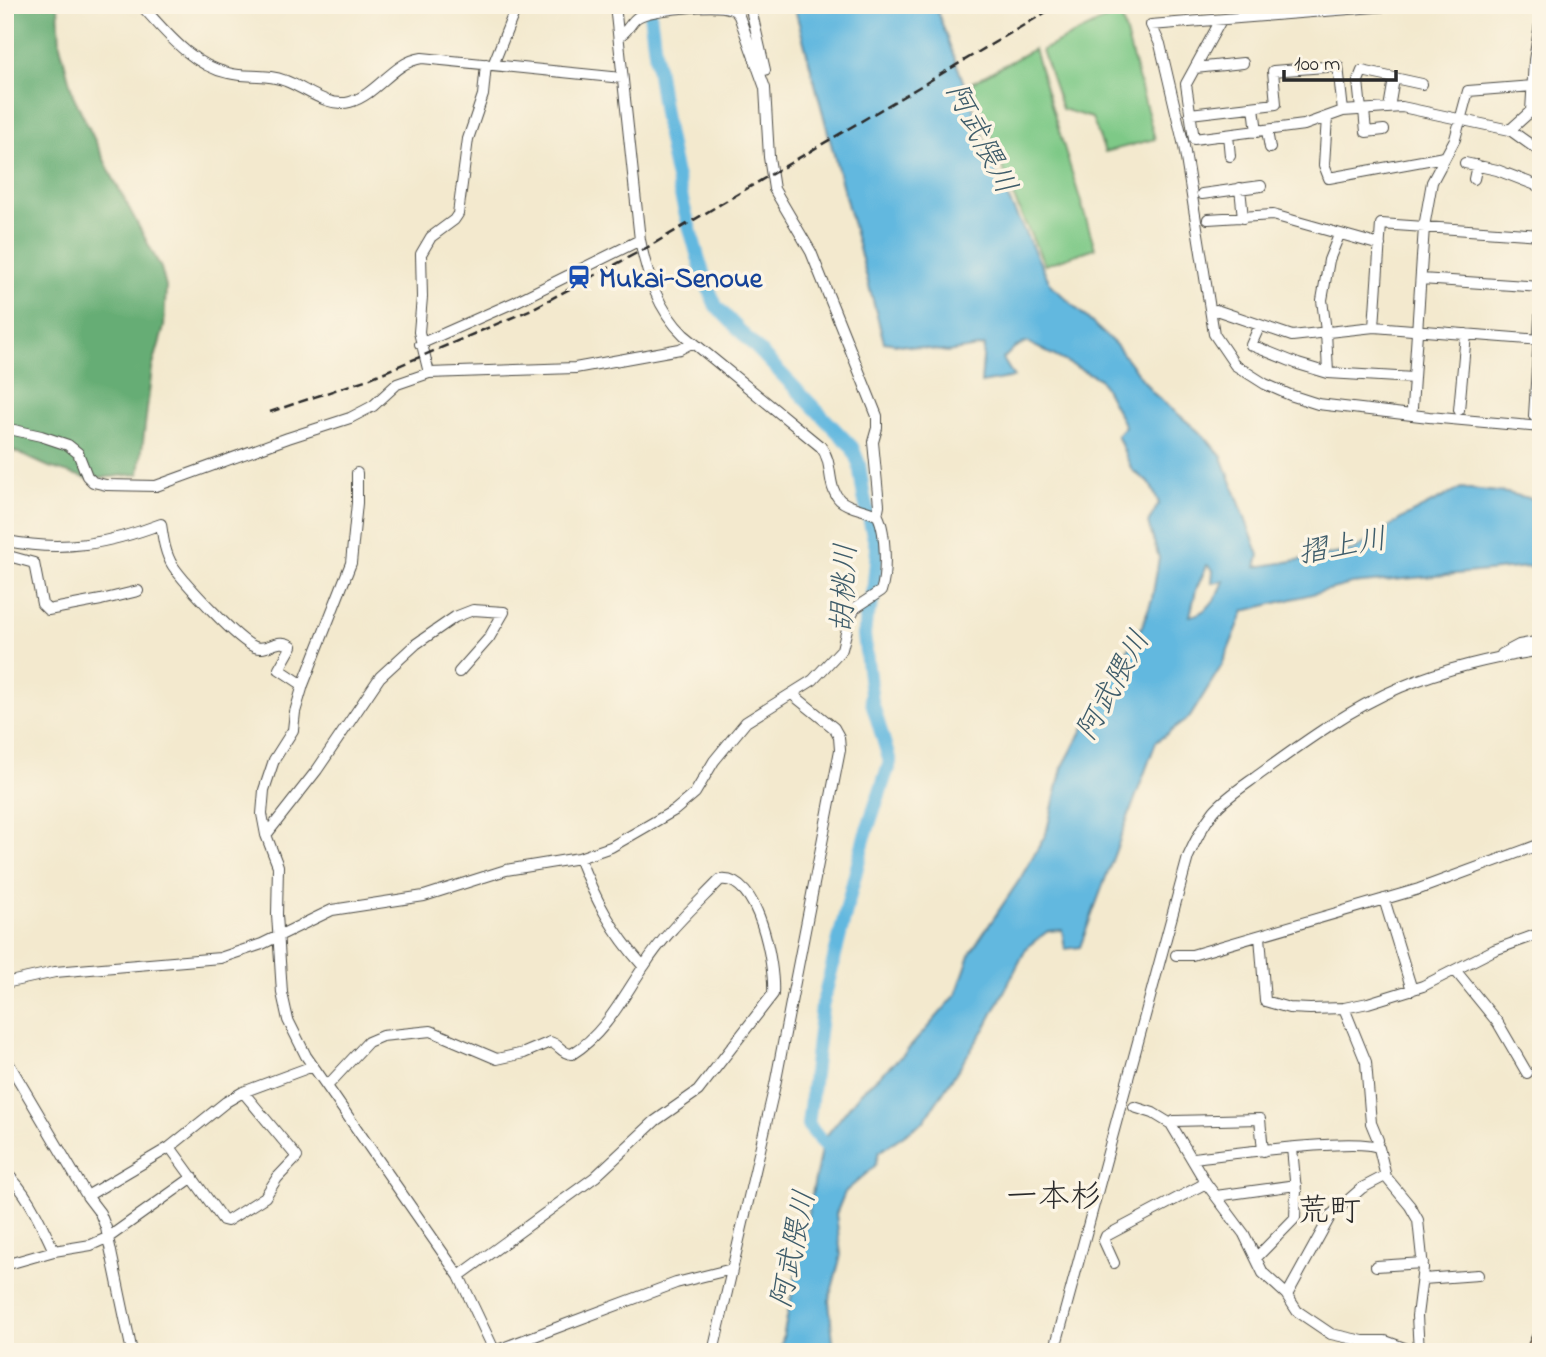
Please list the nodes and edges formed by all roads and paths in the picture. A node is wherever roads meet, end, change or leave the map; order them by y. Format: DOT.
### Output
graph roads {
  1 [pos="141,5"];
  2 [pos="517,5"];
  3 [pos="615,5"];
  4 [pos="750,5"];
  5 [pos="1241,5"];
  6 [pos="1400,5"];
  7 [pos="1387,6"];
  8 [pos="1307,9"];
  9 [pos="1244,18"];
  10 [pos="1541,18"];
  11 [pos="1221,20"];
  12 [pos="619,36"];
  13 [pos="1537,60"];
  14 [pos="1243,64"];
  15 [pos="490,65"];
  16 [pos="1195,68"];
  17 [pos="622,78"];
  18 [pos="1394,79"];
  19 [pos="1422,84"];
  20 [pos="1533,86"];
  21 [pos="765,88"];
  22 [pos="1254,107"];
  23 [pos="1389,108"];
  24 [pos="1363,110"];
  25 [pos="1343,111"];
  26 [pos="1190,114"];
  27 [pos="1327,117"];
  28 [pos="1461,119"];
  29 [pos="1384,130"];
  30 [pos="1510,130"];
  31 [pos="1262,131"];
  32 [pos="1228,135"];
  33 [pos="1270,148"];
  34 [pos="1541,152"];
  35 [pos="1230,156"];
  36 [pos="1444,157"];
  37 [pos="1465,163"];
  38 [pos="1477,165"];
  39 [pos="1518,178"];
  40 [pos="1474,179"];
  41 [pos="1261,186"];
  42 [pos="1541,187"];
  43 [pos="1240,188"];
  44 [pos="1513,190"];
  45 [pos="1202,194"];
  46 [pos="1243,218"];
  47 [pos="1208,219"];
  48 [pos="1424,227"];
  49 [pos="1339,235"];
  50 [pos="1541,235"];
  51 [pos="640,240"];
  52 [pos="1380,245"];
  53 [pos="1420,279"];
  54 [pos="1541,287"];
  55 [pos="1541,302"];
  56 [pos="1216,310"];
  57 [pos="1260,325"];
  58 [pos="1374,327"];
  59 [pos="1326,331"];
  60 [pos="1417,332"];
  61 [pos="1466,334"];
  62 [pos="1540,340"];
  63 [pos="693,342"];
  64 [pos="420,344"];
  65 [pos="429,373"];
  66 [pos="1328,373"];
  67 [pos="1414,378"];
  68 [pos="1538,395"];
  69 [pos="1412,408"];
  70 [pos="1459,411"];
  71 [pos="1534,416"];
  72 [pos="1541,427"];
  73 [pos="5,428"];
  74 [pos="357,473"];
  75 [pos="865,510"];
  76 [pos="7,541"];
  77 [pos="5,555"];
  78 [pos="138,591"];
  79 [pos="1541,641"];
  80 [pos="1541,650"];
  81 [pos="1494,658"];
  82 [pos="459,672"];
  83 [pos="303,685"];
  84 [pos="792,694"];
  85 [pos="266,835"];
  86 [pos="1539,849"];
  87 [pos="579,858"];
  88 [pos="1384,899"];
  89 [pos="1541,933"];
  90 [pos="1260,936"];
  91 [pos="278,937"];
  92 [pos="1176,956"];
  93 [pos="643,966"];
  94 [pos="1455,970"];
  95 [pos="5,984"];
  96 [pos="1412,989"];
  97 [pos="1344,1008"];
  98 [pos="5,1057"];
  99 [pos="313,1066"];
  100 [pos="1527,1073"];
  101 [pos="328,1085"];
  102 [pos="243,1092"];
  103 [pos="1134,1107"];
  104 [pos="1171,1124"];
  105 [pos="1376,1146"];
  106 [pos="170,1147"];
  107 [pos="1292,1148"];
  108 [pos="1263,1151"];
  109 [pos="1193,1158"];
  110 [pos="5,1172"];
  111 [pos="1385,1176"];
  112 [pos="192,1177"];
  113 [pos="1206,1183"];
  114 [pos="1296,1185"];
  115 [pos="87,1196"];
  116 [pos="1216,1196"];
  117 [pos="108,1237"];
  118 [pos="54,1251"];
  119 [pos="1255,1258"];
  120 [pos="1114,1263"];
  121 [pos="1423,1263"];
  122 [pos="5,1265"];
  123 [pos="1376,1266"];
  124 [pos="732,1269"];
  125 [pos="1478,1275"];
  126 [pos="459,1276"];
  127 [pos="1423,1279"];
  128 [pos="1287,1295"];
  129 [pos="1541,1334"];
  130 [pos="494,1351"];
  131 [pos="132,1352"];
  132 [pos="713,1352"];
  133 [pos="1055,1352"];
  134 [pos="1417,1352"];
  135 [pos="1533,1352"];
  1 -- 15 [label="street"];
  2 -- 15 [label="street"];
  3 -- 12 [label="street"];
  4 -- 21 [label="street"];
  5 -- 9 [label="street"];
  6 -- 7 [label="street"];
  7 -- 8 [label="street"];
  8 -- 9 [label="street"];
  9 -- 11 [label="street"];
  10 -- 13 [label="street"];
  11 -- 16 [label="street"];
  11 -- 72 [label="street"];
  12 -- 17 [label="street"];
  12 -- 21 [label="street"];
  13 -- 20 [label="street"];
  14 -- 16 [label="street"];
  15 -- 17 [label="street"];
  15 -- 64 [label="street"];
  16 -- 26 [label="street"];
  17 -- 51 [label="street"];
  18 -- 19 [label="street"];
  18 -- 23 [label="street"];
  18 -- 24 [label="street"];
  20 -- 28 [label="street"];
  20 -- 30 [label="street"];
  21 -- 75 [label="street"];
  22 -- 25 [label="street"];
  22 -- 26 [label="street"];
  22 -- 31 [label="street"];
  23 -- 24 [label="street"];
  23 -- 28 [label="street"];
  24 -- 25 [label="street"];
  24 -- 29 [label="street"];
  25 -- 27 [label="street"];
  26 -- 32 [label="street"];
  27 -- 31 [label="street"];
  27 -- 36 [label="street"];
  28 -- 30 [label="street"];
  28 -- 36 [label="street"];
  30 -- 34 [label="street"];
  31 -- 32 [label="street"];
  31 -- 33 [label="street"];
  32 -- 35 [label="street"];
  36 -- 48 [label="street"];
  37 -- 38 [label="street"];
  38 -- 39 [label="street"];
  38 -- 40 [label="street"];
  39 -- 42 [label="street"];
  39 -- 44 [label="street"];
  41 -- 43 [label="street"];
  43 -- 45 [label="street"];
  43 -- 46 [label="street"];
  46 -- 47 [label="street"];
  46 -- 49 [label="street"];
  48 -- 50 [label="street"];
  48 -- 52 [label="street"];
  48 -- 53 [label="street"];
  49 -- 52 [label="street"];
  49 -- 59 [label="street"];
  51 -- 63 [label="street"];
  51 -- 64 [label="street"];
  52 -- 58 [label="street"];
  53 -- 54 [label="street"];
  53 -- 60 [label="street"];
  55 -- 62 [label="street"];
  56 -- 57 [label="street"];
  57 -- 59 [label="street"];
  57 -- 66 [label="street"];
  58 -- 59 [label="street"];
  58 -- 60 [label="street"];
  59 -- 66 [label="street"];
  60 -- 61 [label="street"];
  60 -- 67 [label="street"];
  61 -- 62 [label="street"];
  61 -- 70 [label="street"];
  62 -- 68 [label="street"];
  63 -- 65 [label="street"];
  63 -- 75 [label="street"];
  64 -- 65 [label="street"];
  65 -- 73 [label="street"];
  66 -- 67 [label="street"];
  67 -- 69 [label="street"];
  68 -- 71 [label="street"];
  74 -- 83 [label="street"];
  75 -- 84 [label="street"];
  76 -- 83 [label="street"];
  77 -- 78 [label="street"];
  79 -- 81 [label="street"];
  80 -- 81 [label="street"];
  81 -- 133 [label="street"];
  82 -- 85 [label="street"];
  83 -- 85 [label="street"];
  84 -- 87 [label="street"];
  84 -- 124 [label="street"];
  85 -- 91 [label="street"];
  86 -- 88 [label="street"];
  87 -- 91 [label="street"];
  87 -- 93 [label="street"];
  88 -- 90 [label="street"];
  88 -- 96 [label="street"];
  89 -- 94 [label="street"];
  90 -- 92 [label="street"];
  90 -- 97 [label="street"];
  91 -- 95 [label="street"];
  91 -- 99 [label="street"];
  93 -- 101 [label="street"];
  93 -- 126 [label="street"];
  94 -- 96 [label="street"];
  94 -- 100 [label="street"];
  96 -- 97 [label="street"];
  97 -- 105 [label="street"];
  98 -- 115 [label="street"];
  99 -- 101 [label="street"];
  99 -- 102 [label="street"];
  101 -- 126 [label="street"];
  102 -- 106 [label="street"];
  102 -- 112 [label="street"];
  103 -- 104 [label="street"];
  104 -- 108 [label="street"];
  104 -- 109 [label="street"];
  105 -- 107 [label="street"];
  105 -- 111 [label="street"];
  106 -- 112 [label="street"];
  106 -- 115 [label="street"];
  107 -- 108 [label="street"];
  107 -- 114 [label="street"];
  108 -- 109 [label="street"];
  109 -- 113 [label="street"];
  110 -- 118 [label="street"];
  111 -- 121 [label="street"];
  111 -- 128 [label="street"];
  112 -- 117 [label="street"];
  113 -- 116 [label="street"];
  113 -- 120 [label="street"];
  114 -- 116 [label="street"];
  114 -- 119 [label="street"];
  115 -- 117 [label="street"];
  116 -- 119 [label="street"];
  117 -- 118 [label="street"];
  117 -- 131 [label="street"];
  118 -- 122 [label="street"];
  119 -- 128 [label="street"];
  121 -- 123 [label="street"];
  121 -- 127 [label="street"];
  124 -- 130 [label="street"];
  124 -- 132 [label="street"];
  125 -- 127 [label="street"];
  126 -- 130 [label="street"];
  127 -- 134 [label="street"];
  128 -- 134 [label="street"];
  129 -- 135 [label="highway"];
}
